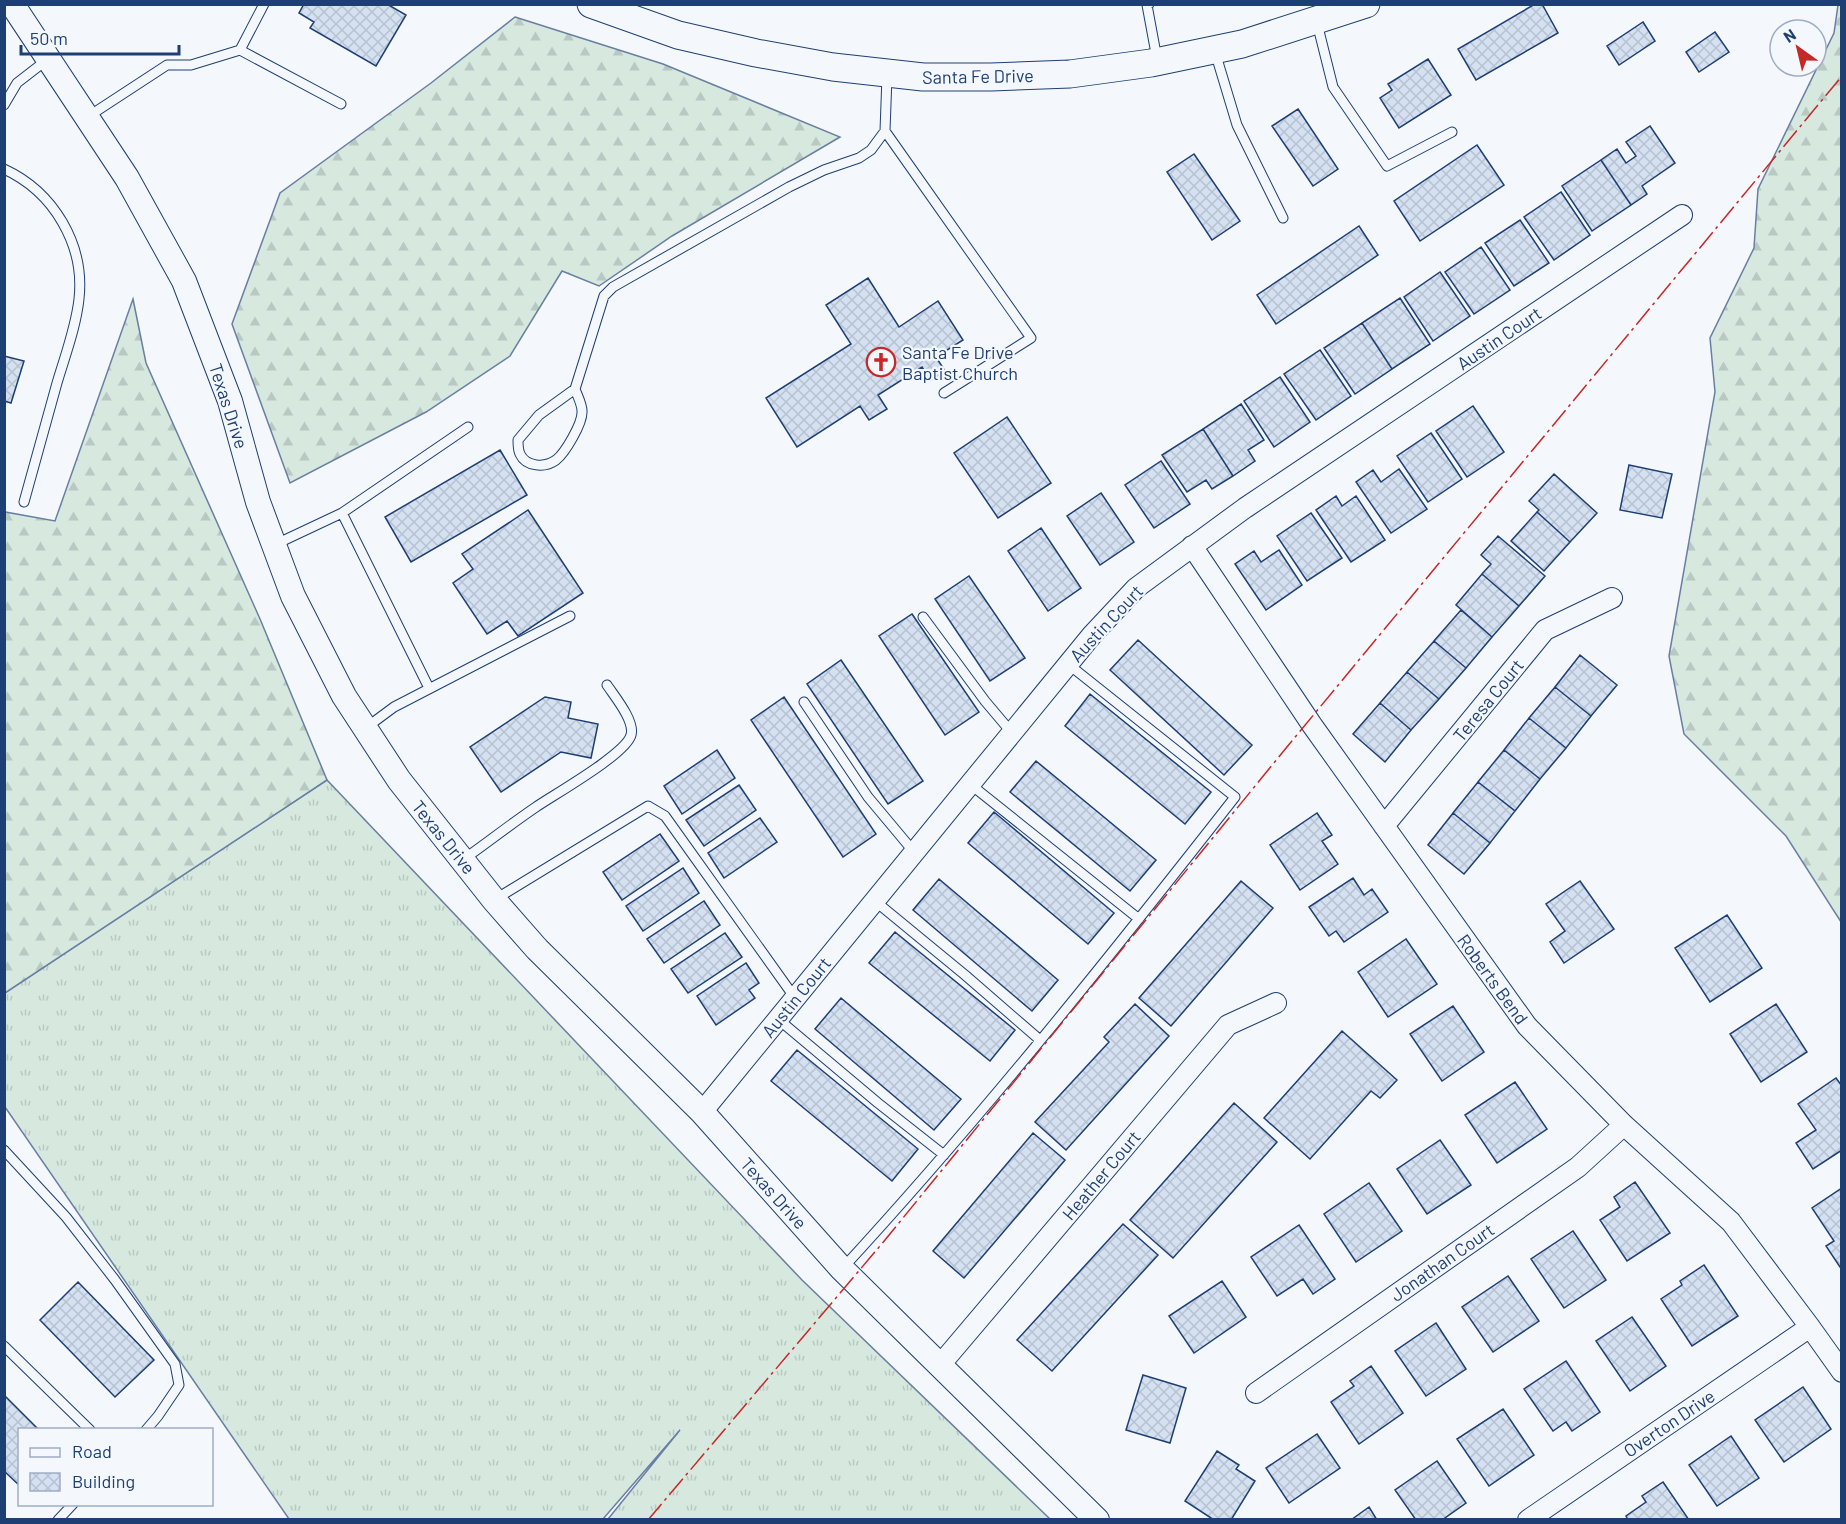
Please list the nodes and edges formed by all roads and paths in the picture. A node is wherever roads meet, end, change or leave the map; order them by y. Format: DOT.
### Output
graph roads {
  1 [pos="12,4"];
  2 [pos="264,4"];
  3 [pos="591,4"];
  4 [pos="1366,4"];
  5 [pos="1148,5"];
  6 [pos="1316,21"];
  7 [pos="240,50"];
  8 [pos="1215,50"];
  9 [pos="48,59"];
  10 [pos="1158,62"];
  11 [pos="887,73"];
  12 [pos="341,104"];
  13 [pos="4,105"];
  14 [pos="87,118"];
  15 [pos="885,131"];
  16 [pos="1452,132"];
  17 [pos="4,169"];
  18 [pos="1682,215"];
  19 [pos="1283,218"];
  20 [pos="575,389"];
  21 [pos="944,393"];
  22 [pos="468,427"];
  23 [pos="24,502"];
  24 [pos="342,513"];
  25 [pos="274,545"];
  26 [pos="1192,546"];
  27 [pos="1612,598"];
  28 [pos="570,616"];
  29 [pos="923,616"];
  30 [pos="1068,664"];
  31 [pos="607,686"];
  32 [pos="429,688"];
  33 [pos="804,702"];
  34 [pos="365,729"];
  35 [pos="1012,733"];
  36 [pos="970,784"];
  37 [pos="1384,826"];
  38 [pos="914,852"];
  39 [pos="462,861"];
  40 [pos="494,900"];
  41 [pos="875,901"];
  42 [pos="1139,920"];
  43 [pos="795,998"];
  44 [pos="1276,1004"];
  45 [pos="778,1019"];
  46 [pos="1040,1040"];
  47 [pos="702,1112"];
  48 [pos="1624,1125"];
  49 [pos="4,1150"];
  50 [pos="944,1155"];
  51 [pos="842,1269"];
  52 [pos="1810,1327"];
  53 [pos="4,1346"];
  54 [pos="940,1365"];
  55 [pos="1842,1372"];
  56 [pos="1256,1393"];
  57 [pos="88,1428"];
  58 [pos="148,1428"];
  59 [pos="71,1506"];
  60 [pos="58,1520"];
  61 [pos="1097,1520"];
  62 [pos="1528,1520"];
  1 -- 9 [label="street, Texas Drive"];
  2 -- 7 [label="lane"];
  3 -- 11 [label="main road, Santa Fe Drive"];
  4 -- 6 [label="main road, Santa Fe Drive"];
  5 -- 10 [label="lane"];
  6 -- 8 [label="main road, Santa Fe Drive"];
  6 -- 16 [label="lane"];
  7 -- 12 [label="lane"];
  7 -- 14 [label="lane"];
  8 -- 10 [label="main road, Santa Fe Drive"];
  8 -- 19 [label="lane"];
  9 -- 13 [label="lane"];
  9 -- 14 [label="street, Texas Drive"];
  10 -- 11 [label="main road, Santa Fe Drive"];
  11 -- 15 [label="lane"];
  14 -- 25 [label="street, Texas Drive"];
  15 -- 20 [label="lane"];
  15 -- 21 [label="lane"];
  17 -- 23 [label="lane"];
  18 -- 26 [label="street, Austin Court"];
  20 -- 20 [label="lane"];
  22 -- 24 [label="lane"];
  24 -- 25 [label="lane"];
  24 -- 32 [label="lane"];
  25 -- 34 [label="street, Texas Drive"];
  26 -- 30 [label="street, Austin Court"];
  26 -- 37 [label="street, Roberts Bend"];
  27 -- 37 [label="street, Teresa Court"];
  28 -- 32 [label="lane"];
  29 -- 35 [label="lane"];
  30 -- 35 [label="street, Austin Court"];
  30 -- 42 [label="lane"];
  31 -- 39 [label="lane"];
  32 -- 34 [label="lane"];
  33 -- 38 [label="lane"];
  34 -- 39 [label="street, Texas Drive"];
  35 -- 36 [label="street, Austin Court"];
  36 -- 38 [label="street, Austin Court"];
  36 -- 42 [label="lane"];
  37 -- 48 [label="street, Roberts Bend"];
  38 -- 41 [label="street, Austin Court"];
  39 -- 40 [label="street, Texas Drive"];
  40 -- 43 [label="lane"];
  40 -- 47 [label="street, Texas Drive"];
  41 -- 43 [label="street, Austin Court"];
  41 -- 46 [label="lane"];
  42 -- 46 [label="lane"];
  43 -- 45 [label="street, Austin Court"];
  44 -- 54 [label="street, Heather Court"];
  45 -- 47 [label="street, Austin Court"];
  45 -- 50 [label="lane"];
  46 -- 50 [label="lane"];
  47 -- 51 [label="street, Texas Drive"];
  48 -- 52 [label="street, Roberts Bend"];
  48 -- 56 [label="street, Jonathan Court"];
  49 -- 58 [label="lane"];
  50 -- 51 [label="lane"];
  51 -- 54 [label="street, Texas Drive"];
  52 -- 55 [label="street, Roberts Bend"];
  52 -- 62 [label="street, Overton Drive"];
  53 -- 57 [label="lane"];
  54 -- 61 [label="street, Texas Drive"];
  59 -- 60 [label="lane"];
}
